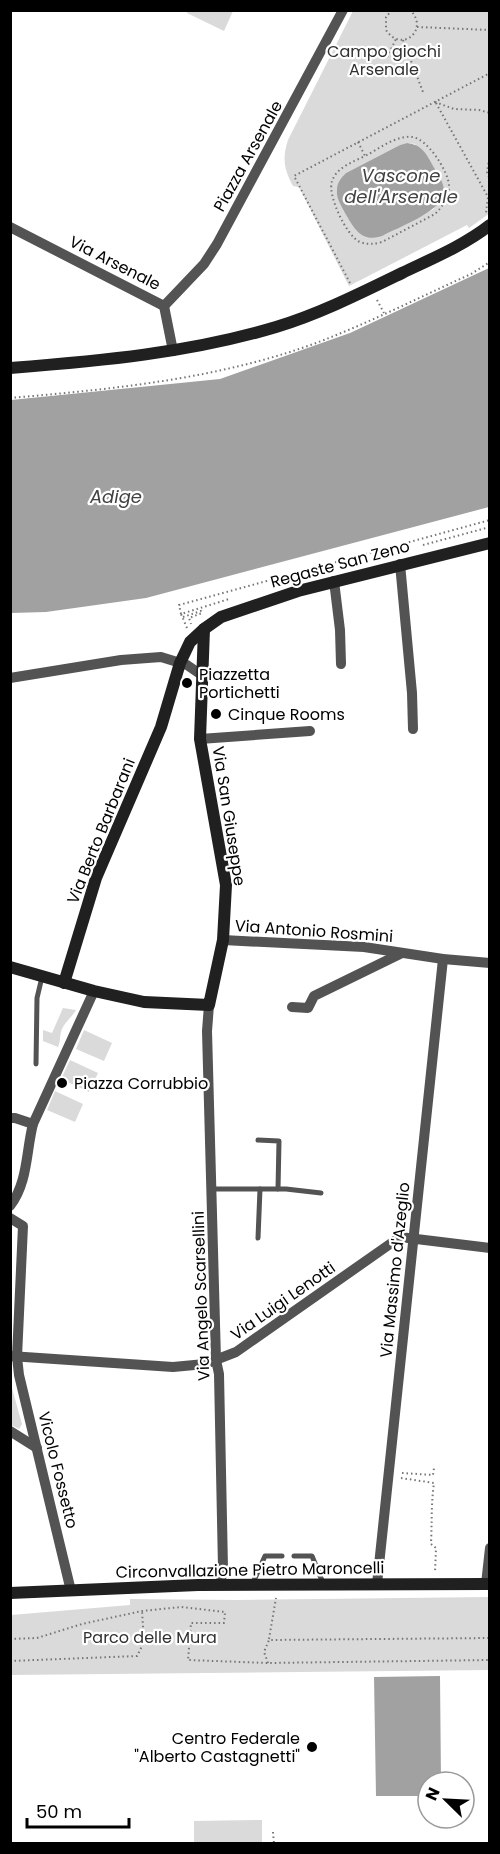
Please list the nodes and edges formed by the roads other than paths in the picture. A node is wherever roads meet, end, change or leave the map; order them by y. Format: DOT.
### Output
graph roads {
  1 [pos="342,10"];
  2 [pos="487,220"];
  3 [pos="10,227"];
  4 [pos="164,306"];
  5 [pos="173,351"];
  6 [pos="10,368"];
  7 [pos="489,543"];
  8 [pos="400,564"];
  9 [pos="330,576"];
  10 [pos="198,628"];
  11 [pos="180,663"];
  12 [pos="341,664"];
  13 [pos="203,676"];
  14 [pos="10,678"];
  15 [pos="413,729"];
  16 [pos="310,731"];
  17 [pos="200,739"];
  18 [pos="223,940"];
  19 [pos="402,953"];
  20 [pos="443,959"];
  21 [pos="489,963"];
  22 [pos="10,967"];
  23 [pos="42,977"];
  24 [pos="64,983"];
  25 [pos="94,991"];
  26 [pos="209,1005"];
  27 [pos="292,1007"];
  28 [pos="36,1064"];
  29 [pos="13,1118"];
  30 [pos="33,1124"];
  31 [pos="258,1140"];
  32 [pos="212,1188"];
  33 [pos="260,1189"];
  34 [pos="278,1189"];
  35 [pos="321,1193"];
  36 [pos="10,1206"];
  37 [pos="10,1218"];
  38 [pos="258,1238"];
  39 [pos="413,1238"];
  40 [pos="489,1248"];
  41 [pos="14,1357"];
  42 [pos="216,1360"];
  43 [pos="10,1431"];
  44 [pos="37,1448"];
  45 [pos="489,1548"];
  46 [pos="282,1556"];
  47 [pos="294,1556"];
  48 [pos="377,1584"];
  49 [pos="488,1584"];
  50 [pos="220,1585"];
  51 [pos="252,1585"];
  52 [pos="324,1585"];
  53 [pos="71,1591"];
  54 [pos="10,1593"];
  1 -- 4 [label="street, Piazza Arsenale"];
  2 -- 5 [label="street"];
  3 -- 4 [label="street, Via Arsenale"];
  4 -- 5 [label="street, Via Arsenale"];
  5 -- 6 [label="street"];
  7 -- 8 [label="street, Regaste San Zeno"];
  8 -- 9 [label="street, Regaste San Zeno"];
  8 -- 15 [label="street"];
  9 -- 10 [label="street, Regaste San Zeno"];
  9 -- 12 [label="street"];
  10 -- 11 [label="street"];
  10 -- 13 [label="street"];
  11 -- 13 [label="street"];
  11 -- 14 [label="street"];
  11 -- 24 [label="street, Via Berto Barbarani"];
  13 -- 17 [label="street"];
  16 -- 17 [label="street"];
  17 -- 18 [label="street, Via San Giuseppe"];
  18 -- 19 [label="street, Via Antonio Rosmini"];
  18 -- 26 [label="street, Via San Giuseppe"];
  19 -- 20 [label="street, Via Antonio Rosmini"];
  19 -- 27 [label="street, Via Antonio Rosmini"];
  20 -- 21 [label="street, Via Antonio Rosmini"];
  20 -- 39 [label="street, Via Massimo d'Azeglio"];
  22 -- 23 [label="street"];
  23 -- 24 [label="street"];
  23 -- 28 [label="lane"];
  24 -- 25 [label="street"];
  25 -- 26 [label="street"];
  25 -- 30 [label="street"];
  26 -- 32 [label="street, Via Angelo Scarsellini"];
  29 -- 30 [label="street"];
  30 -- 36 [label="street"];
  31 -- 34 [label="lane"];
  32 -- 33 [label="lane"];
  32 -- 42 [label="street, Via Angelo Scarsellini"];
  33 -- 34 [label="lane"];
  33 -- 38 [label="lane"];
  34 -- 35 [label="lane"];
  37 -- 41 [label="street, Vicolo Fossetto"];
  39 -- 40 [label="street"];
  39 -- 42 [label="street, Via Luigi Lenotti"];
  39 -- 48 [label="street, Via Massimo d'Azeglio"];
  41 -- 42 [label="street, Via Luigi Lenotti"];
  41 -- 44 [label="street, Vicolo Fossetto"];
  42 -- 50 [label="street, Via Angelo Scarsellini"];
  43 -- 44 [label="street"];
  44 -- 53 [label="street, Vicolo Fossetto"];
  45 -- 49 [label="street"];
  46 -- 51 [label="lane"];
  47 -- 52 [label="lane"];
  48 -- 49 [label="street, Circonvallazione Pietro Maroncelli"];
  48 -- 52 [label="street, Circonvallazione Pietro Maroncelli"];
  50 -- 51 [label="street, Circonvallazione Pietro Maroncelli"];
  50 -- 53 [label="street, Circonvallazione Pietro Maroncelli"];
  51 -- 52 [label="street, Circonvallazione Pietro Maroncelli"];
  53 -- 54 [label="street, Circonvallazione Pietro Maroncelli"];
}
